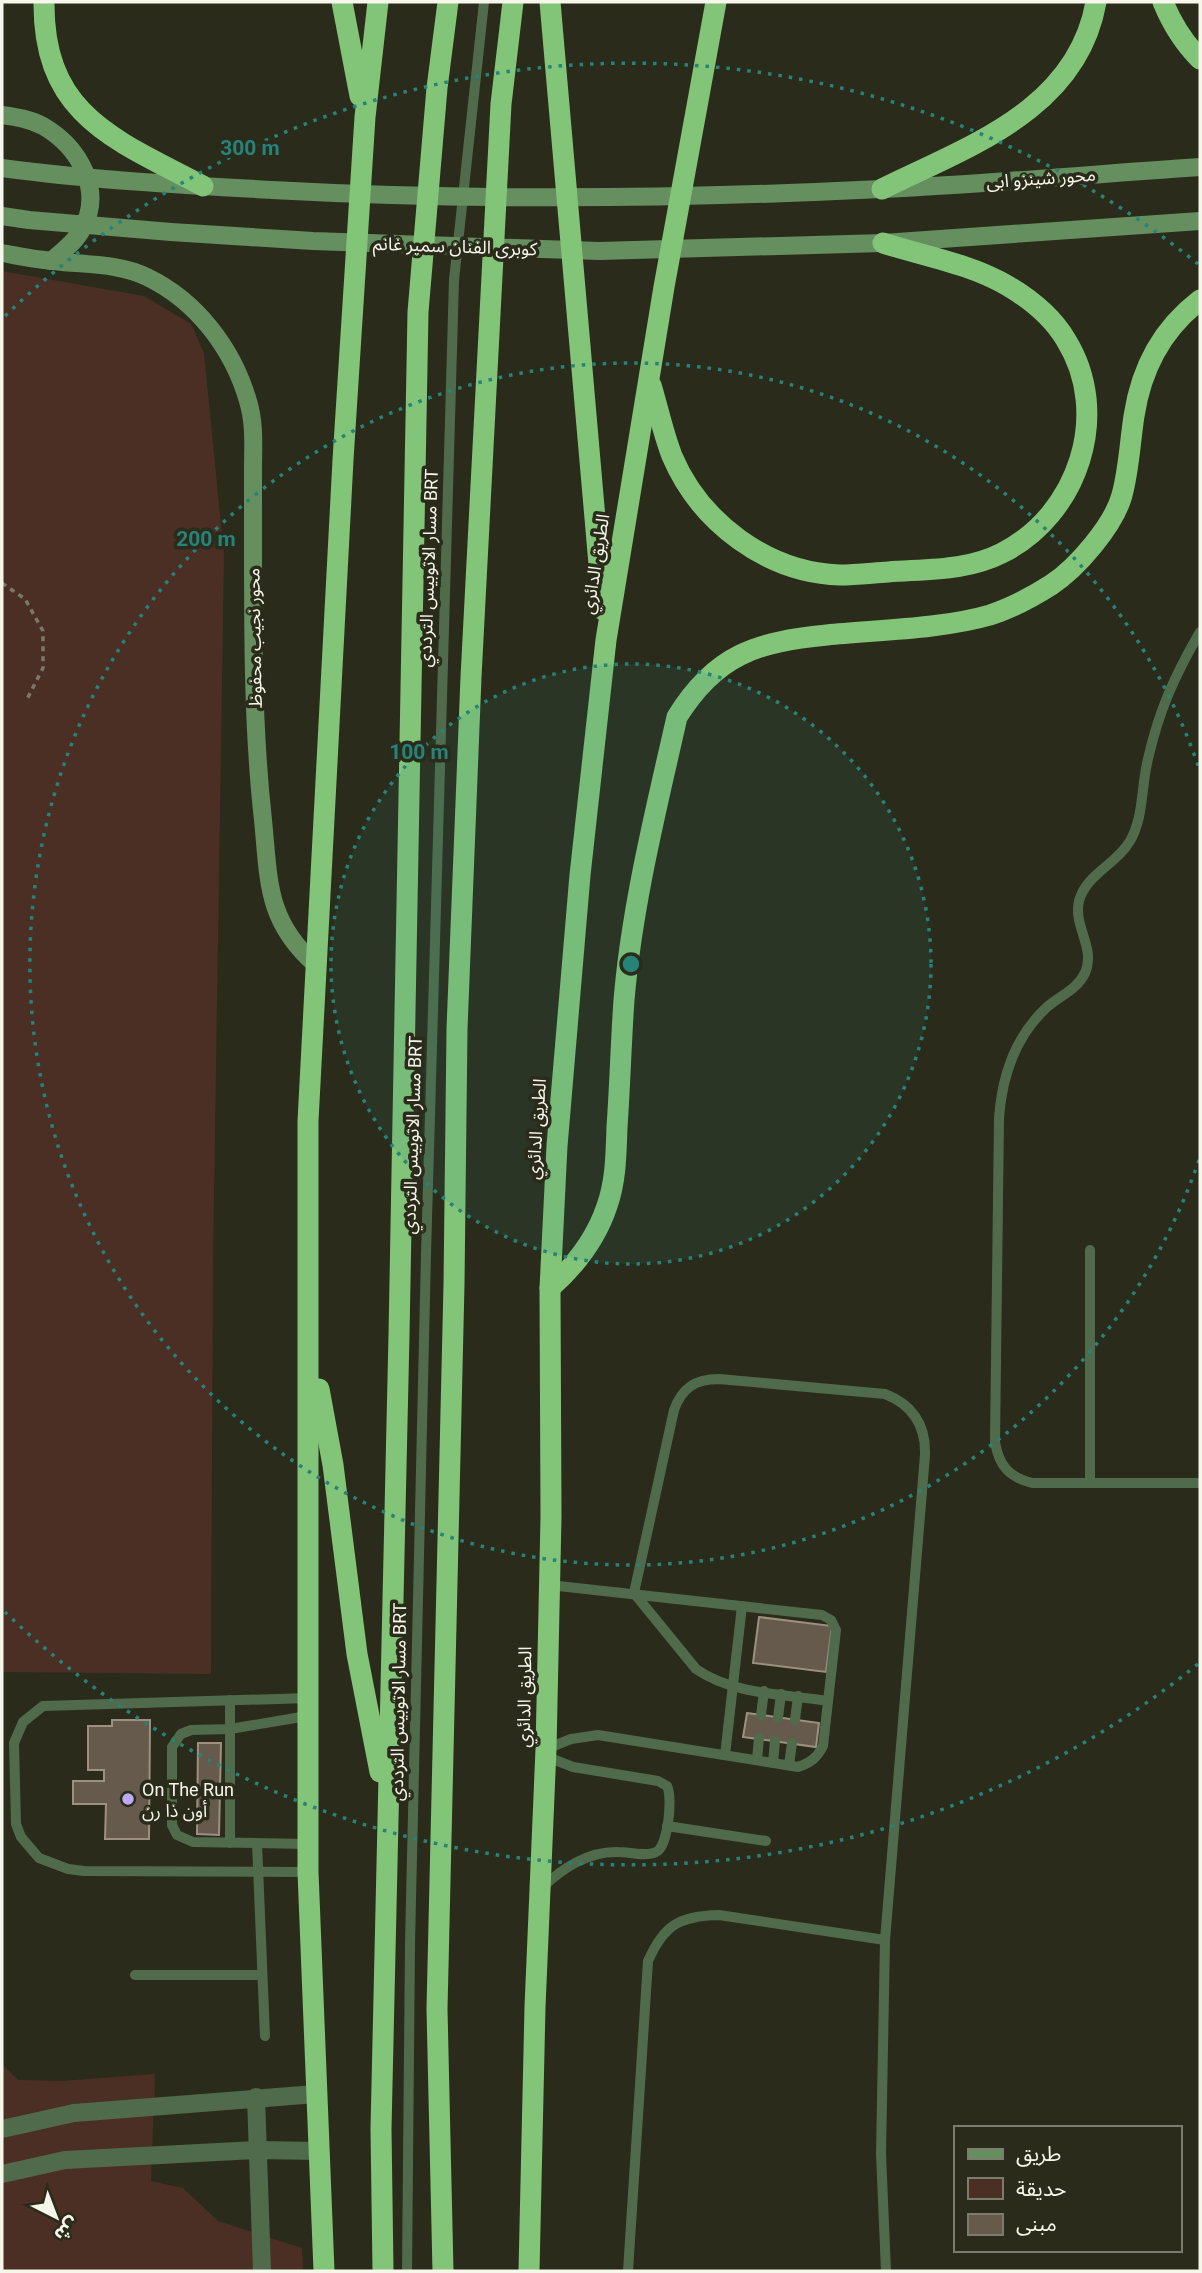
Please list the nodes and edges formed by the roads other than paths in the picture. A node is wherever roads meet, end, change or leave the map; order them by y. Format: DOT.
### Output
graph roads {
  1 [pos="44,2"];
  2 [pos="342,2"];
  3 [pos="378,2"];
  4 [pos="448,2"];
  5 [pos="484,2"];
  6 [pos="513,2"];
  7 [pos="550,2"];
  8 [pos="716,2"];
  9 [pos="1096,2"];
  10 [pos="1163,2"];
  11 [pos="1200,59"];
  12 [pos="2,115"];
  13 [pos="365,117"];
  14 [pos="2,167"];
  15 [pos="1200,167"];
  16 [pos="203,186"];
  17 [pos="882,189"];
  18 [pos="2,216"];
  19 [pos="1200,221"];
  20 [pos="883,243"];
  21 [pos="2,253"];
  22 [pos="51,261"];
  23 [pos="1200,300"];
  24 [pos="649,378"];
  25 [pos="1200,632"];
  26 [pos="606,640"];
  27 [pos="315,964"];
  28 [pos="1090,1250"];
  29 [pos="550,1288"];
  30 [pos="309,1339"];
  31 [pos="1090,1482"];
  32 [pos="1200,1483"];
  33 [pos="549,1585"];
  34 [pos="634,1594"];
  35 [pos="742,1606"];
  36 [pos="733,1687"];
  37 [pos="764,1692"];
  38 [pos="781,1694"];
  39 [pos="798,1696"];
  40 [pos="230,1700"];
  41 [pos="828,1701"];
  42 [pos="308,1707"];
  43 [pos="761,1715"];
  44 [pos="778,1718"];
  45 [pos="795,1720"];
  46 [pos="230,1729"];
  47 [pos="759,1738"];
  48 [pos="775,1741"];
  49 [pos="792,1743"];
  50 [pos="545,1752"];
  51 [pos="725,1755"];
  52 [pos="757,1760"];
  53 [pos="773,1763"];
  54 [pos="789,1766"];
  55 [pos="388,1811"];
  56 [pos="667,1826"];
  57 [pos="766,1841"];
  58 [pos="230,1843"];
  59 [pos="257,1843"];
  60 [pos="308,1844"];
  61 [pos="258,1872"];
  62 [pos="308,1872"];
  63 [pos="540,1890"];
  64 [pos="885,1940"];
  65 [pos="135,1975"];
  66 [pos="262,1975"];
  67 [pos="265,2036"];
  68 [pos="316,2094"];
  69 [pos="256,2097"];
  70 [pos="3,2128"];
  71 [pos="258,2150"];
  72 [pos="319,2151"];
  73 [pos="2,2174"];
  74 [pos="262,2271"];
  75 [pos="324,2271"];
  76 [pos="383,2271"];
  77 [pos="407,2271"];
  78 [pos="443,2271"];
  79 [pos="529,2271"];
  80 [pos="628,2271"];
  81 [pos="886,2271"];
  1 -- 16 [label="highway"];
  2 -- 13 [label="highway"];
  3 -- 13 [label="highway"];
  4 -- 55 [label="highway"];
  5 -- 77 [label="lane, مسار الاتوبيس الترددي BRT"];
  6 -- 78 [label="highway"];
  7 -- 26 [label="highway"];
  8 -- 24 [label="highway, الطريق الدائري"];
  9 -- 17 [label="highway"];
  10 -- 11 [label="highway"];
  12 -- 22 [label="main road"];
  13 -- 27 [label="highway"];
  14 -- 16 [label="main road"];
  15 -- 17 [label="main road, محور شينزو ابى"];
  16 -- 17 [label="main road"];
  18 -- 20 [label="main road, كوبرى الفنان سمير غانم"];
  19 -- 20 [label="main road"];
  20 -- 24 [label="highway"];
  21 -- 22 [label="main road, محور نجيب محفوظ"];
  22 -- 27 [label="main road, محور نجيب محفوظ"];
  23 -- 29 [label="highway"];
  24 -- 26 [label="highway, الطريق الدائري"];
  25 -- 31 [label="lane"];
  26 -- 29 [label="highway, الطريق الدائري"];
  27 -- 30 [label="highway"];
  28 -- 31 [label="lane"];
  29 -- 33 [label="highway, الطريق الدائري"];
  30 -- 42 [label="highway"];
  30 -- 55 [label="highway"];
  31 -- 32 [label="lane"];
  33 -- 34 [label="lane"];
  33 -- 50 [label="highway, الطريق الدائري"];
  34 -- 35 [label="lane"];
  34 -- 36 [label="lane"];
  34 -- 64 [label="lane"];
  35 -- 36 [label="lane"];
  35 -- 41 [label="lane"];
  36 -- 37 [label="lane"];
  36 -- 51 [label="lane"];
  37 -- 38 [label="lane"];
  37 -- 43 [label="lane"];
  38 -- 39 [label="lane"];
  38 -- 44 [label="lane"];
  39 -- 41 [label="lane"];
  39 -- 45 [label="lane"];
  40 -- 42 [label="lane"];
  40 -- 46 [label="lane"];
  40 -- 61 [label="lane"];
  41 -- 54 [label="lane"];
  42 -- 46 [label="lane"];
  42 -- 60 [label="highway"];
  46 -- 58 [label="lane"];
  46 -- 58 [label="lane"];
  47 -- 52 [label="lane"];
  48 -- 53 [label="lane"];
  49 -- 54 [label="lane"];
  50 -- 51 [label="lane"];
  50 -- 56 [label="lane"];
  50 -- 63 [label="highway, الطريق الدائري"];
  51 -- 52 [label="lane"];
  52 -- 53 [label="lane"];
  53 -- 54 [label="lane"];
  55 -- 76 [label="highway"];
  56 -- 57 [label="lane"];
  56 -- 63 [label="lane"];
  58 -- 59 [label="lane"];
  59 -- 60 [label="lane"];
  59 -- 61 [label="lane"];
  60 -- 62 [label="highway"];
  61 -- 62 [label="lane"];
  61 -- 66 [label="lane"];
  62 -- 68 [label="highway"];
  63 -- 79 [label="highway, الطريق الدائري"];
  64 -- 80 [label="lane"];
  64 -- 81 [label="lane"];
  65 -- 66 [label="lane"];
  66 -- 67 [label="lane"];
  68 -- 69 [label="street"];
  68 -- 72 [label="highway"];
  69 -- 70 [label="street"];
  69 -- 71 [label="street"];
  71 -- 72 [label="street"];
  71 -- 73 [label="street"];
  71 -- 74 [label="street"];
  72 -- 75 [label="highway"];
}
